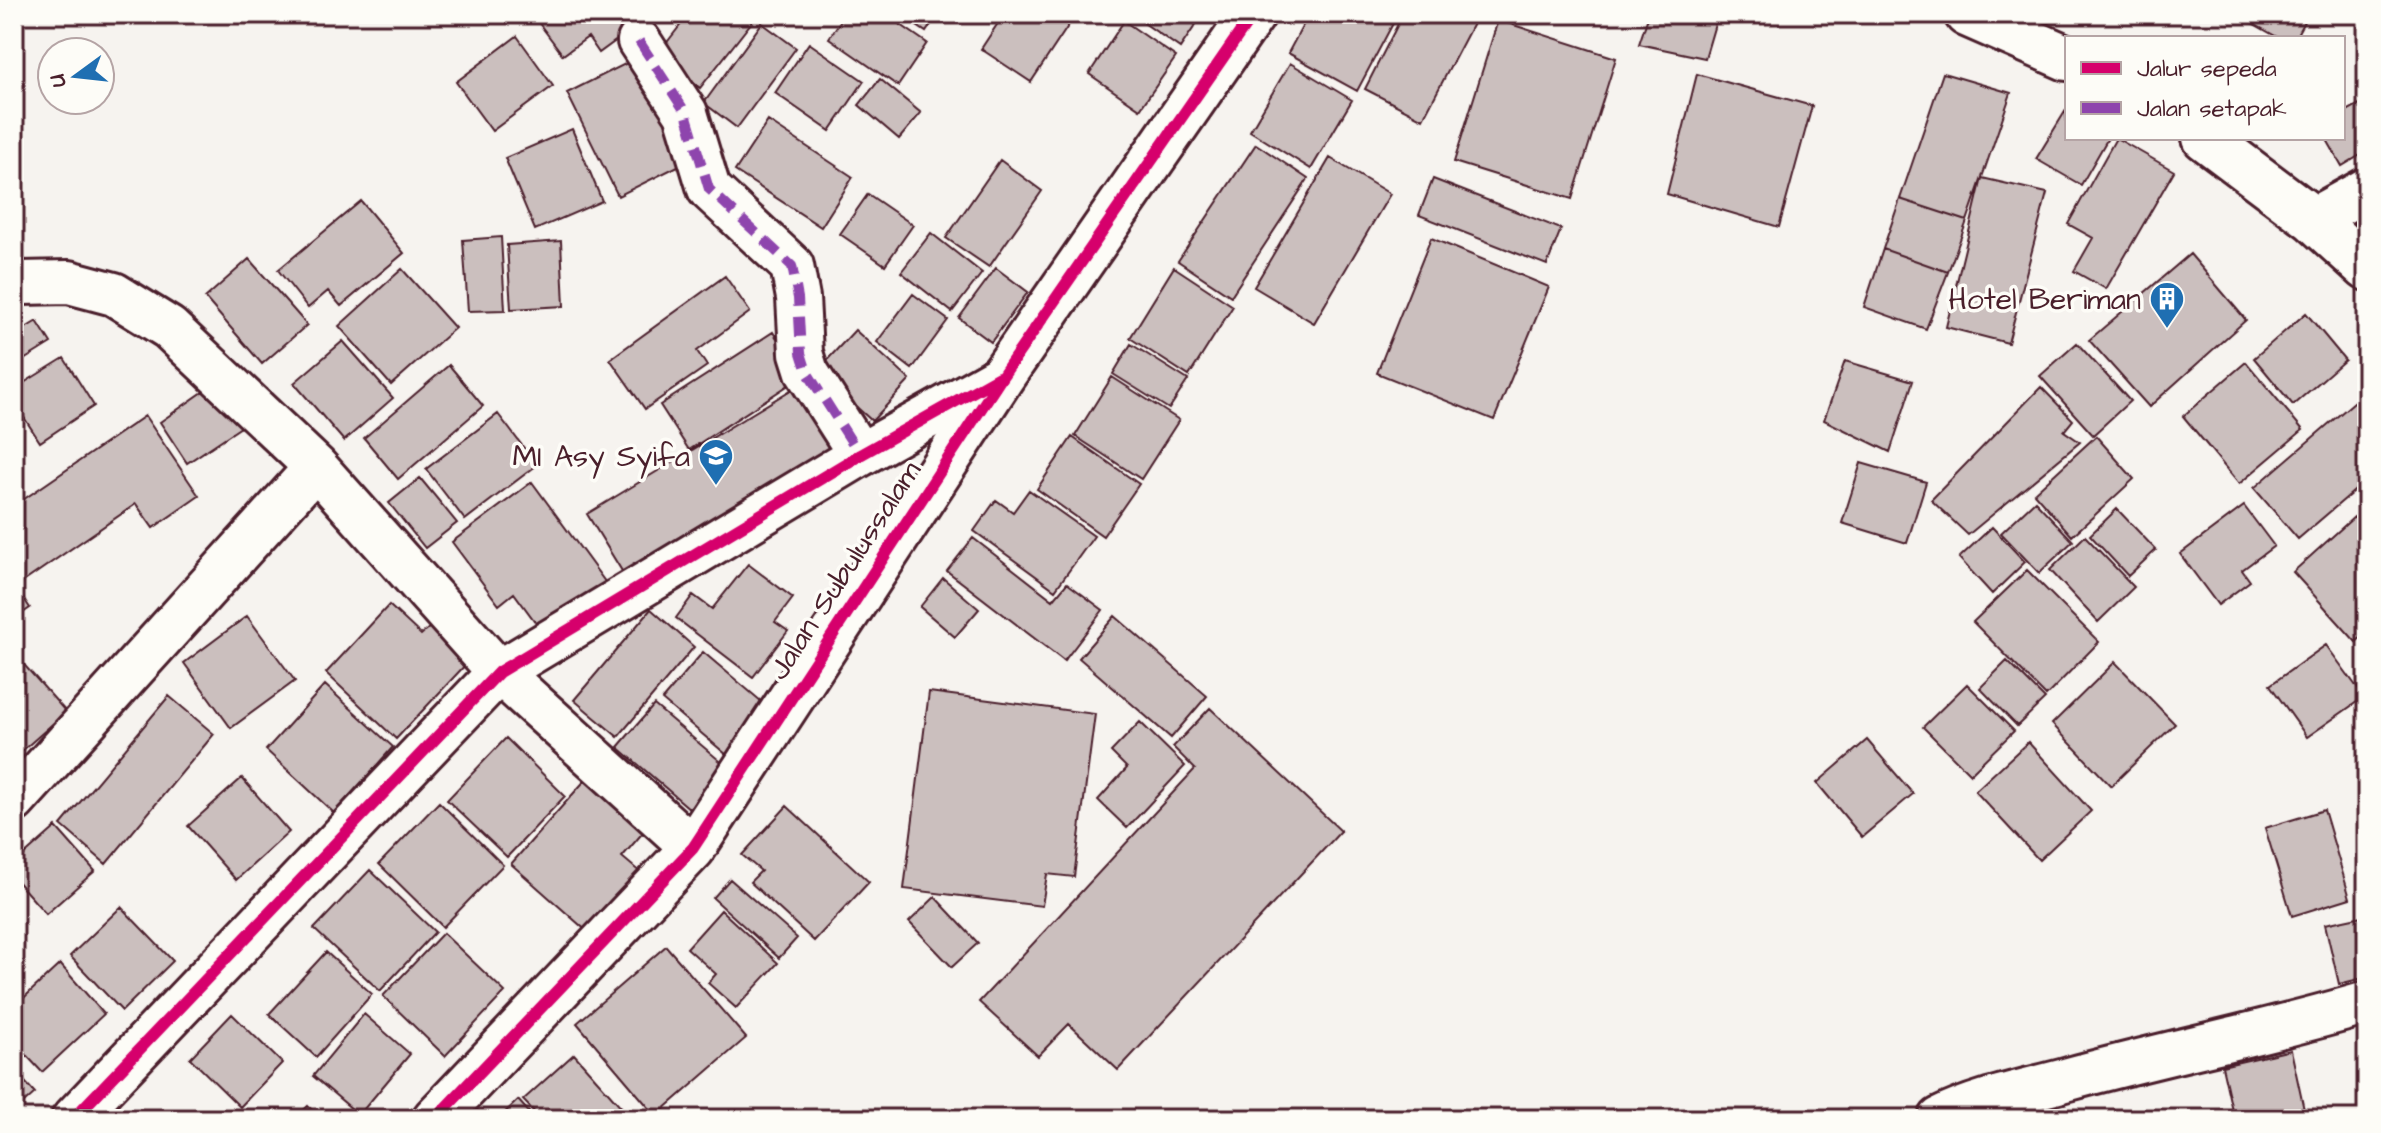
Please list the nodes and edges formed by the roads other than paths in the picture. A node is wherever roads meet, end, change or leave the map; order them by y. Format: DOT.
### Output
graph roads {
  1 [pos="1253,14"];
  2 [pos="1967,14"];
  3 [pos="639,41"];
  4 [pos="2065,57"];
  5 [pos="2208,140"];
  6 [pos="2367,189"];
  7 [pos="2313,219"];
  8 [pos="2367,268"];
  9 [pos="14,285"];
  10 [pos="1003,375"];
  11 [pos="860,455"];
  12 [pos="316,467"];
  13 [pos="499,672"];
  14 [pos="14,801"];
  15 [pos="693,848"];
  16 [pos="2367,1003"];
  17 [pos="73,1119"];
  18 [pos="435,1119"];
  19 [pos="1940,1119"];
  1 -- 10 [label="main road, Jalan Subulussalam"];
  2 -- 4 [label="main road"];
  3 -- 11 [label="street"];
  5 -- 7 [label="main road"];
  6 -- 7 [label="street"];
  7 -- 8 [label="main road"];
  9 -- 12 [label="street"];
  10 -- 11 [label="street"];
  10 -- 15 [label="main road, Jalan Subulussalam"];
  11 -- 13 [label="street"];
  12 -- 13 [label="street"];
  12 -- 14 [label="street"];
  13 -- 15 [label="street"];
  13 -- 17 [label="street"];
  15 -- 18 [label="main road, Jalan Subulussalam"];
  16 -- 19 [label="street"];
}
